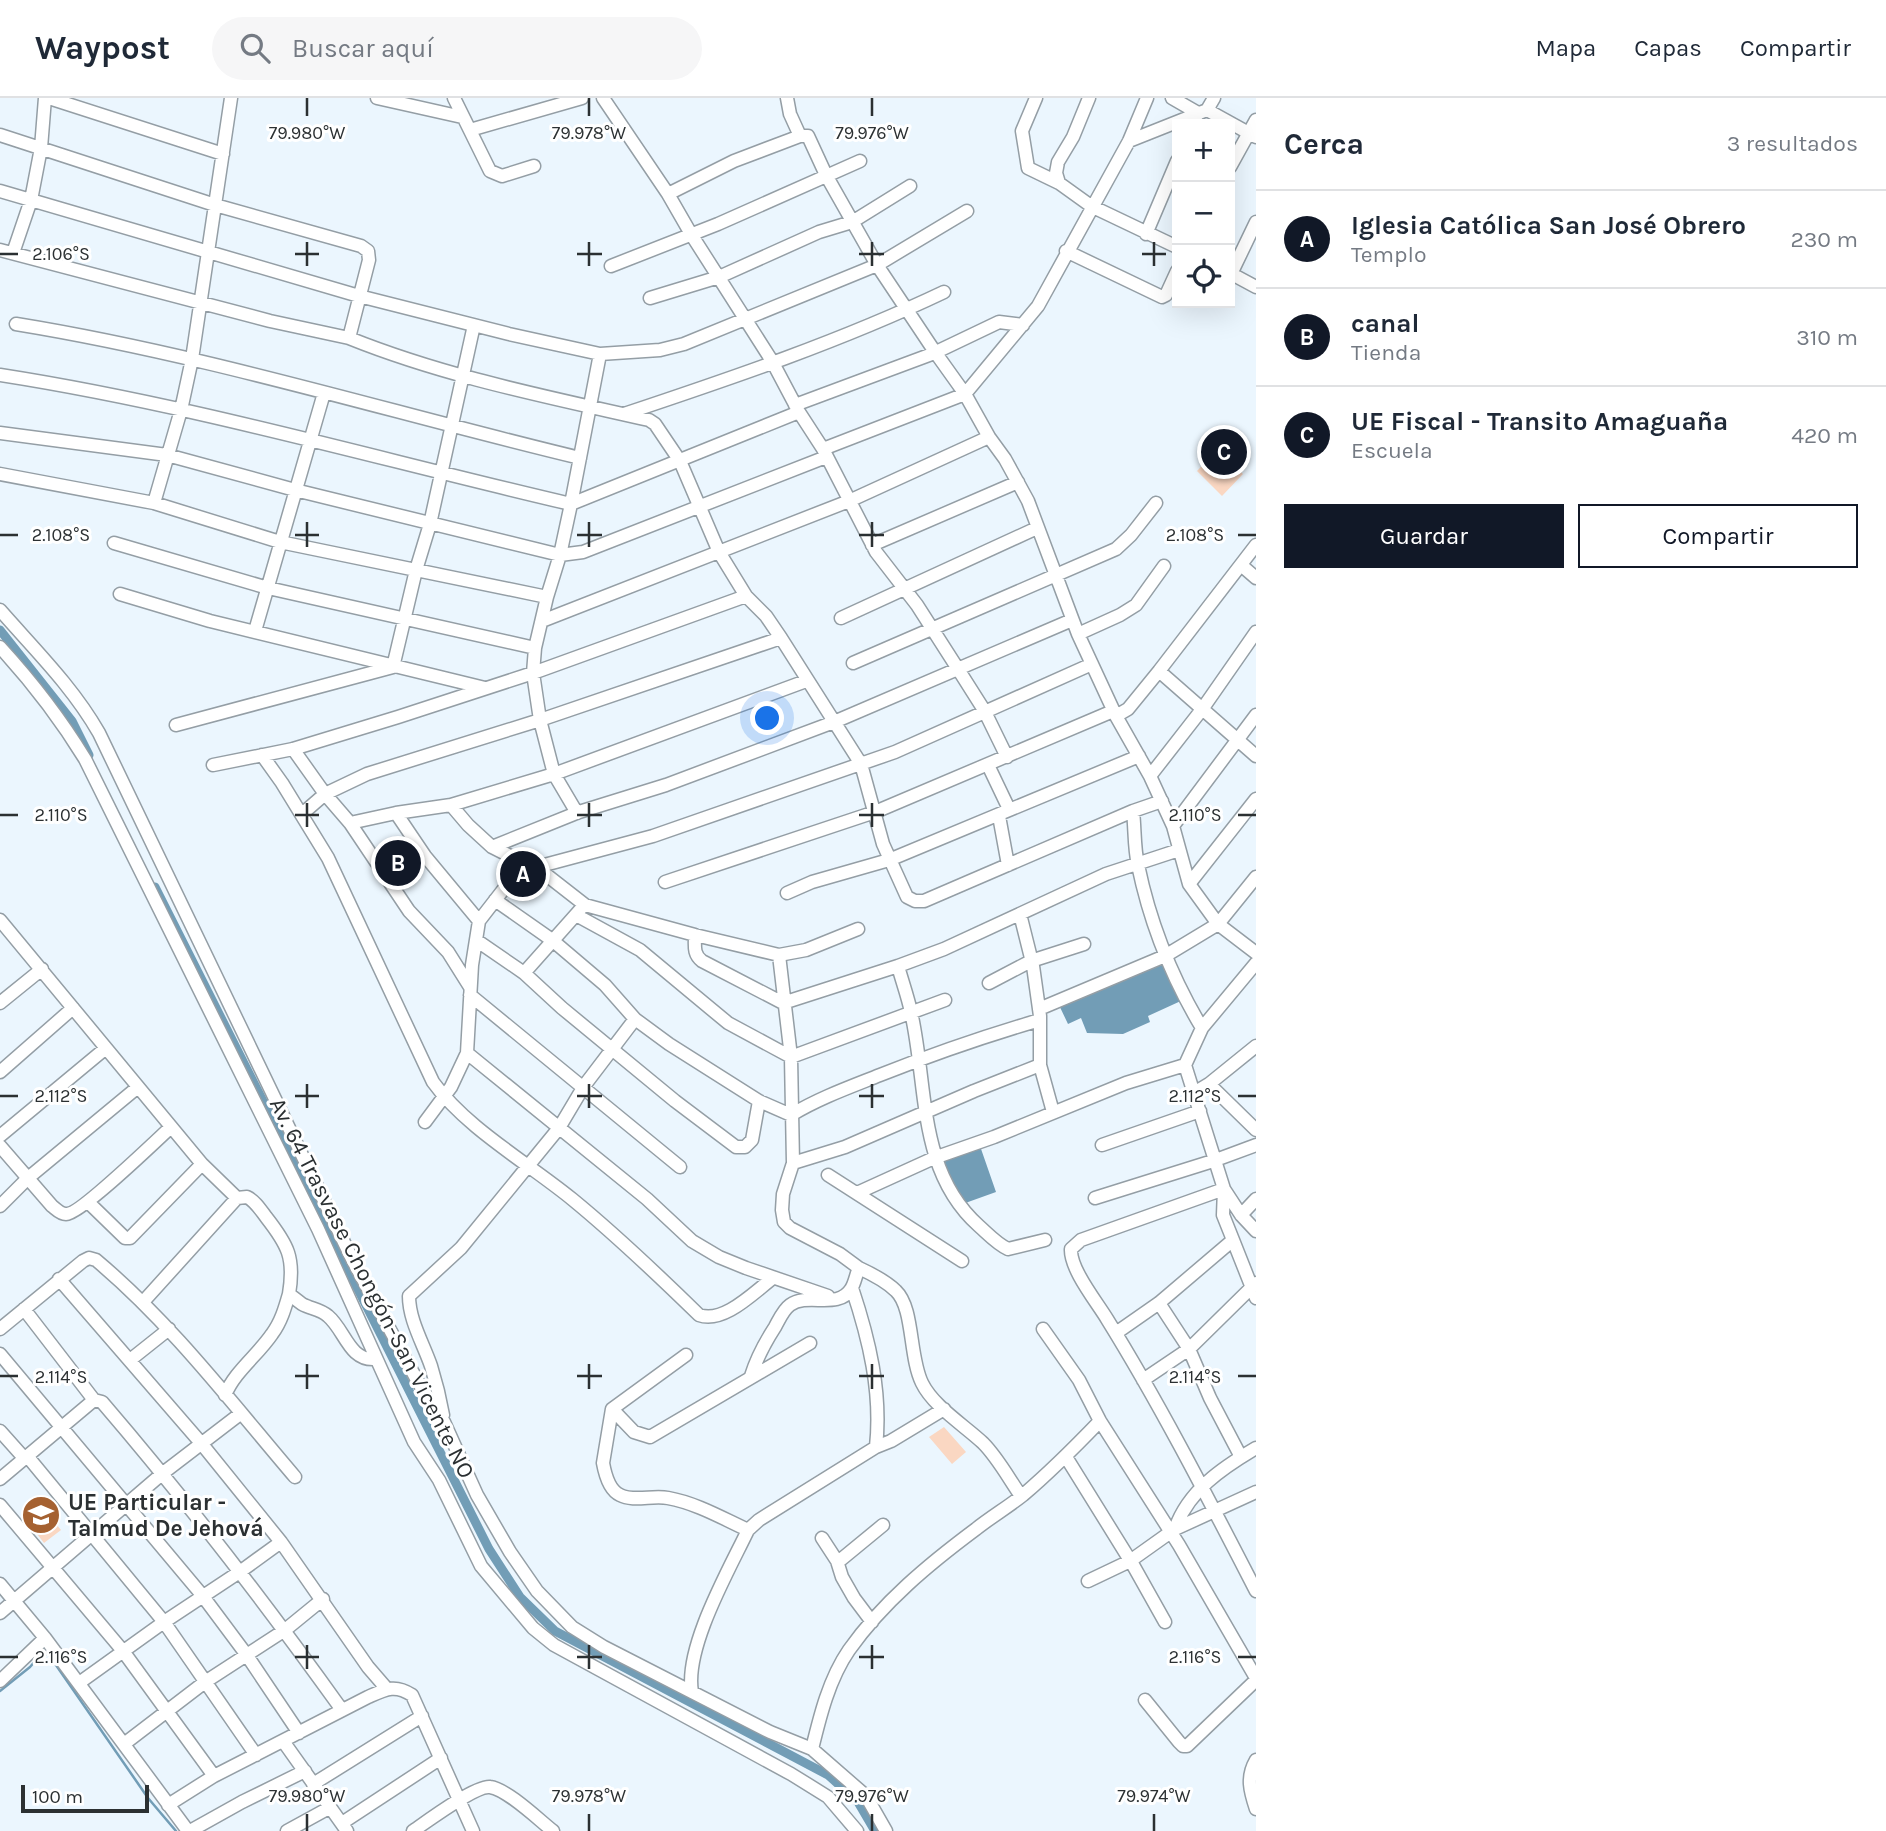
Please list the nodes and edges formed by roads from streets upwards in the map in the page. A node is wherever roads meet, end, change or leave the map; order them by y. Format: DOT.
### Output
graph roads {
  1 [pos="47,98"];
  2 [pos="216,98"];
  3 [pos="377,98"];
  4 [pos="454,98"];
  5 [pos="582,98"];
  6 [pos="603,98"];
  7 [pos="787,98"];
  8 [pos="1036,98"];
  9 [pos="1089,98"];
  10 [pos="1147,98"];
  11 [pos="1172,98"];
  12 [pos="1214,98"];
  13 [pos="231,100"];
  14 [pos="1199,116"];
  15 [pos="462,117"];
  16 [pos="1256,120"];
  17 [pos="470,131"];
  18 [pos="0,135"];
  19 [pos="1252,135"];
  20 [pos="800,136"];
  21 [pos="1129,141"];
  22 [pos="41,148"];
  23 [pos="223,154"];
  24 [pos="1235,160"];
  25 [pos="860,161"];
  26 [pos="534,166"];
  27 [pos="1172,173"];
  28 [pos="826,175"];
  29 [pos="1059,183"];
  30 [pos="910,186"];
  31 [pos="0,191"];
  32 [pos="668,194"];
  33 [pos="31,201"];
  34 [pos="215,205"];
  35 [pos="1091,206"];
  36 [pos="967,211"];
  37 [pos="852,222"];
  38 [pos="1256,222"];
  39 [pos="691,234"];
  40 [pos="1146,234"];
  41 [pos="1172,245"];
  42 [pos="0,250"];
  43 [pos="1066,251"];
  44 [pos="13,253"];
  45 [pos="208,253"];
  46 [pos="1235,264"];
  47 [pos="877,265"];
  48 [pos="611,266"];
  49 [pos="1235,276"];
  50 [pos="719,277"];
  51 [pos="1172,282"];
  52 [pos="1256,287"];
  53 [pos="944,292"];
  54 [pos="359,296"];
  55 [pos="650,298"];
  56 [pos="200,301"];
  57 [pos="907,310"];
  58 [pos="746,319"];
  59 [pos="16,324"];
  60 [pos="474,325"];
  61 [pos="1023,326"];
  62 [pos="349,338"];
  63 [pos="934,352"];
  64 [pos="600,354"];
  65 [pos="192,359"];
  66 [pos="773,362"];
  67 [pos="0,375"];
  68 [pos="462,376"];
  69 [pos="324,393"];
  70 [pos="965,394"];
  71 [pos="591,408"];
  72 [pos="797,408"];
  73 [pos="181,410"];
  74 [pos="624,414"];
  75 [pos="451,427"];
  76 [pos="0,433"];
  77 [pos="989,437"];
  78 [pos="310,440"];
  79 [pos="825,453"];
  80 [pos="167,455"];
  81 [pos="580,458"];
  82 [pos="680,461"];
  83 [pos="0,474"];
  84 [pos="441,474"];
  85 [pos="1018,482"];
  86 [pos="295,490"];
  87 [pos="849,501"];
  88 [pos="154,503"];
  89 [pos="1156,503"];
  90 [pos="571,504"];
  91 [pos="700,506"];
  92 [pos="430,524"];
  93 [pos="1037,528"];
  94 [pos="280,542"];
  95 [pos="114,543"];
  96 [pos="872,545"];
  97 [pos="1256,545"];
  98 [pos="719,552"];
  99 [pos="560,555"];
  100 [pos="1241,565"];
  101 [pos="1164,566"];
  102 [pos="416,570"];
  103 [pos="1055,576"];
  104 [pos="1256,578"];
  105 [pos="268,588"];
  106 [pos="904,588"];
  107 [pos="120,594"];
  108 [pos="746,596"];
  109 [pos="547,597"];
  110 [pos="0,610"];
  111 [pos="841,618"];
  112 [pos="404,619"];
  113 [pos="1072,620"];
  114 [pos="542,621"];
  115 [pos="932,629"];
  116 [pos="255,631"];
  117 [pos="1256,632"];
  118 [pos="1078,634"];
  119 [pos="781,638"];
  120 [pos="0,647"];
  121 [pos="535,648"];
  122 [pos="853,663"];
  123 [pos="1092,664"];
  124 [pos="393,667"];
  125 [pos="958,669"];
  126 [pos="1160,671"];
  127 [pos="533,673"];
  128 [pos="806,681"];
  129 [pos="486,688"];
  130 [pos="1203,708"];
  131 [pos="985,713"];
  132 [pos="1115,713"];
  133 [pos="1256,715"];
  134 [pos="540,720"];
  135 [pos="834,722"];
  136 [pos="176,725"];
  137 [pos="1238,739"];
  138 [pos="293,749"];
  139 [pos="262,755"];
  140 [pos="1139,756"];
  141 [pos="1256,756"];
  142 [pos="1007,757"];
  143 [pos="860,764"];
  144 [pos="214,765"];
  145 [pos="988,765"];
  146 [pos="554,774"];
  147 [pos="1150,776"];
  148 [pos="325,794"];
  149 [pos="1256,799"];
  150 [pos="1162,801"];
  151 [pos="451,805"];
  152 [pos="1133,811"];
  153 [pos="875,812"];
  154 [pos="1004,812"];
  155 [pos="396,813"];
  156 [pos="577,813"];
  157 [pos="302,814"];
  158 [pos="350,822"];
  159 [pos="1173,826"];
  160 [pos="492,847"];
  161 [pos="1179,850"];
  162 [pos="889,860"];
  163 [pos="521,861"];
  164 [pos="1137,863"];
  165 [pos="1008,866"];
  166 [pos="533,868"];
  167 [pos="1256,877"];
  168 [pos="665,883"];
  169 [pos="1189,884"];
  170 [pos="787,892"];
  171 [pos="495,900"];
  172 [pos="580,910"];
  173 [pos="1020,914"];
  174 [pos="479,921"];
  175 [pos="1218,924"];
  176 [pos="3,929"];
  177 [pos="858,929"];
  178 [pos="695,935"];
  179 [pos="475,940"];
  180 [pos="552,940"];
  181 [pos="1084,944"];
  182 [pos="1256,953"];
  183 [pos="779,955"];
  184 [pos="1165,956"];
  185 [pos="1031,961"];
  186 [pos="1256,962"];
  187 [pos="898,966"];
  188 [pos="41,969"];
  189 [pos="524,973"];
  190 [pos="989,983"];
  191 [pos="470,991"];
  192 [pos="945,1000"];
  193 [pos="0,1003"];
  194 [pos="783,1003"];
  195 [pos="73,1008"];
  196 [pos="911,1012"];
  197 [pos="1039,1014"];
  198 [pos="635,1018"];
  199 [pos="1202,1028"];
  200 [pos="1256,1046"];
  201 [pos="106,1048"];
  202 [pos="611,1048"];
  203 [pos="467,1053"];
  204 [pos="790,1056"];
  205 [pos="919,1060"];
  206 [pos="1040,1065"];
  207 [pos="1185,1065"];
  208 [pos="0,1072"];
  209 [pos="1209,1084"];
  210 [pos="584,1086"];
  211 [pos="138,1087"];
  212 [pos="1194,1093"];
  213 [pos="444,1097"];
  214 [pos="759,1101"];
  215 [pos="1200,1111"];
  216 [pos="925,1112"];
  217 [pos="1054,1112"];
  218 [pos="791,1115"];
  219 [pos="425,1122"];
  220 [pos="171,1127"];
  221 [pos="559,1128"];
  222 [pos="1256,1130"];
  223 [pos="0,1136"];
  224 [pos="1256,1145"];
  225 [pos="0,1146"];
  226 [pos="1102,1146"];
  227 [pos="934,1158"];
  228 [pos="1213,1161"];
  229 [pos="793,1163"];
  230 [pos="202,1164"];
  231 [pos="526,1166"];
  232 [pos="680,1167"];
  233 [pos="828,1175"];
  234 [pos="28,1178"];
  235 [pos="1224,1189"];
  236 [pos="858,1193"];
  237 [pos="237,1198"];
  238 [pos="1095,1198"];
  239 [pos="1256,1199"];
  240 [pos="88,1202"];
  241 [pos="0,1206"];
  242 [pos="1241,1215"];
  243 [pos="1256,1231"];
  244 [pos="1045,1240"];
  245 [pos="1233,1240"];
  246 [pos="962,1261"];
  247 [pos="859,1268"];
  248 [pos="773,1278"];
  249 [pos="59,1279"];
  250 [pos="852,1288"];
  251 [pos="1255,1290"];
  252 [pos="289,1294"];
  253 [pos="838,1299"];
  254 [pos="143,1302"];
  255 [pos="1159,1303"];
  256 [pos="24,1309"];
  257 [pos="0,1329"];
  258 [pos="169,1329"];
  259 [pos="1043,1329"];
  260 [pos="1116,1333"];
  261 [pos="810,1343"];
  262 [pos="1189,1349"];
  263 [pos="0,1354"];
  264 [pos="686,1355"];
  265 [pos="375,1359"];
  266 [pos="130,1360"];
  267 [pos="751,1376"];
  268 [pos="1143,1380"];
  269 [pos="225,1395"];
  270 [pos="94,1400"];
  271 [pos="612,1409"];
  272 [pos="944,1409"];
  273 [pos="240,1414"];
  274 [pos="1100,1421"];
  275 [pos="444,1422"];
  276 [pos="61,1426"];
  277 [pos="0,1431"];
  278 [pos="201,1443"];
  279 [pos="876,1447"];
  280 [pos="1256,1448"];
  281 [pos="1066,1457"];
  282 [pos="1241,1457"];
  283 [pos="26,1458"];
  284 [pos="163,1473"];
  285 [pos="295,1477"];
  286 [pos="0,1479"];
  287 [pos="1200,1488"];
  288 [pos="1256,1492"];
  289 [pos="1021,1496"];
  290 [pos="128,1504"];
  291 [pos="0,1505"];
  292 [pos="1215,1512"];
  293 [pos="883,1525"];
  294 [pos="748,1531"];
  295 [pos="1173,1531"];
  296 [pos="92,1535"];
  297 [pos="822,1538"];
  298 [pos="281,1542"];
  299 [pos="1130,1561"];
  300 [pos="838,1562"];
  301 [pos="53,1569"];
  302 [pos="241,1572"];
  303 [pos="1088,1581"];
  304 [pos="0,1584"];
  305 [pos="1256,1591"];
  306 [pos="202,1595"];
  307 [pos="323,1599"];
  308 [pos="14,1601"];
  309 [pos="0,1613"];
  310 [pos="164,1622"];
  311 [pos="872,1622"];
  312 [pos="1165,1622"];
  313 [pos="285,1630"];
  314 [pos="45,1638"];
  315 [pos="123,1651"];
  316 [pos="246,1654"];
  317 [pos="1256,1679"];
  318 [pos="0,1682"];
  319 [pos="205,1682"];
  320 [pos="79,1683"];
  321 [pos="387,1689"];
  322 [pos="692,1692"];
  323 [pos="1145,1700"];
  324 [pos="167,1710"];
  325 [pos="342,1710"];
  326 [pos="422,1716"];
  327 [pos="299,1733"];
  328 [pos="284,1741"];
  329 [pos="124,1744"];
  330 [pos="812,1749"];
  331 [pos="256,1755"];
  332 [pos="441,1758"];
  333 [pos="1256,1760"];
  334 [pos="305,1771"];
  335 [pos="214,1776"];
  336 [pos="313,1784"];
  337 [pos="459,1800"];
  338 [pos="168,1805"];
  339 [pos="329,1808"];
  340 [pos="1256,1809"];
  341 [pos="344,1827"];
  342 [pos="189,1831"];
  343 [pos="287,1831"];
  344 [pos="413,1831"];
  345 [pos="473,1831"];
  346 [pos="554,1831"];
  347 [pos="857,1831"];
  348 [pos="886,1831"];
  1 -- 22 [label="street"];
  1 -- 23 [label="street"];
  2 -- 13 [label="street"];
  3 -- 15 [label="street"];
  4 -- 15 [label="street"];
  5 -- 17 [label="street"];
  6 -- 32 [label="street"];
  7 -- 20 [label="street"];
  8 -- 29 [label="street"];
  9 -- 29 [label="street"];
  10 -- 21 [label="street"];
  11 -- 14 [label="street"];
  12 -- 14 [label="street"];
  13 -- 23 [label="street"];
  14 -- 19 [label="street"];
  14 -- 21 [label="street"];
  15 -- 17 [label="street"];
  16 -- 19 [label="street"];
  17 -- 26 [label="street"];
  18 -- 22 [label="street"];
  19 -- 24 [label="street"];
  20 -- 28 [label="street"];
  20 -- 32 [label="street"];
  21 -- 35 [label="street"];
  22 -- 33 [label="street"];
  22 -- 34 [label="street"];
  23 -- 34 [label="street"];
  25 -- 28 [label="street"];
  27 -- 40 [label="street"];
  28 -- 37 [label="street"];
  28 -- 39 [label="street"];
  29 -- 35 [label="street"];
  30 -- 37 [label="street"];
  31 -- 33 [label="street"];
  32 -- 39 [label="street"];
  33 -- 44 [label="street"];
  33 -- 45 [label="street"];
  34 -- 45 [label="street"];
  34 -- 54 [label="street"];
  35 -- 40 [label="street"];
  35 -- 43 [label="street"];
  36 -- 47 [label="street"];
  37 -- 47 [label="street"];
  37 -- 50 [label="street"];
  38 -- 46 [label="street"];
  39 -- 48 [label="street"];
  39 -- 50 [label="street"];
  40 -- 41 [label="street"];
  42 -- 44 [label="street"];
  43 -- 51 [label="street"];
  43 -- 61 [label="street"];
  44 -- 56 [label="street"];
  45 -- 54 [label="street"];
  45 -- 56 [label="street"];
  47 -- 57 [label="street"];
  47 -- 58 [label="street"];
  49 -- 52 [label="street"];
  50 -- 55 [label="street"];
  50 -- 58 [label="street"];
  53 -- 57 [label="street"];
  54 -- 60 [label="street"];
  54 -- 62 [label="street"];
  56 -- 62 [label="street"];
  56 -- 65 [label="street"];
  57 -- 63 [label="street"];
  57 -- 66 [label="street"];
  58 -- 64 [label="street"];
  58 -- 66 [label="street"];
  59 -- 65 [label="street"];
  60 -- 64 [label="street"];
  60 -- 68 [label="street"];
  61 -- 63 [label="street"];
  61 -- 70 [label="street"];
  62 -- 68 [label="street"];
  63 -- 70 [label="street"];
  63 -- 72 [label="street"];
  64 -- 71 [label="street"];
  65 -- 69 [label="street"];
  65 -- 73 [label="street"];
  66 -- 72 [label="street"];
  66 -- 74 [label="street"];
  67 -- 73 [label="street"];
  68 -- 71 [label="street"];
  68 -- 75 [label="street"];
  69 -- 75 [label="street"];
  69 -- 78 [label="street"];
  70 -- 77 [label="street"];
  70 -- 79 [label="street"];
  71 -- 74 [label="street"];
  71 -- 81 [label="street"];
  72 -- 79 [label="street"];
  72 -- 82 [label="street"];
  73 -- 78 [label="street"];
  73 -- 80 [label="street"];
  74 -- 82 [label="street"];
  75 -- 81 [label="street"];
  75 -- 84 [label="street"];
  76 -- 80 [label="street"];
  77 -- 85 [label="street"];
  77 -- 87 [label="street"];
  78 -- 84 [label="street"];
  78 -- 86 [label="street"];
  79 -- 87 [label="street"];
  79 -- 91 [label="street"];
  80 -- 86 [label="street"];
  80 -- 88 [label="street"];
  81 -- 90 [label="street"];
  82 -- 90 [label="street"];
  82 -- 91 [label="street"];
  83 -- 88 [label="street"];
  84 -- 90 [label="street"];
  84 -- 92 [label="street"];
  85 -- 93 [label="street"];
  85 -- 96 [label="street"];
  86 -- 92 [label="street"];
  86 -- 94 [label="street"];
  87 -- 96 [label="street"];
  87 -- 98 [label="street"];
  88 -- 94 [label="street"];
  89 -- 103 [label="street"];
  90 -- 99 [label="street"];
  91 -- 98 [label="street"];
  91 -- 99 [label="street"];
  92 -- 99 [label="street"];
  92 -- 102 [label="street"];
  93 -- 103 [label="street"];
  93 -- 106 [label="street"];
  94 -- 102 [label="street"];
  94 -- 105 [label="street"];
  95 -- 105 [label="street"];
  96 -- 106 [label="street"];
  97 -- 100 [label="street"];
  98 -- 108 [label="street"];
  98 -- 114 [label="street"];
  99 -- 109 [label="street"];
  100 -- 104 [label="street"];
  100 -- 126 [label="street"];
  101 -- 118 [label="street"];
  102 -- 109 [label="street"];
  102 -- 112 [label="street"];
  103 -- 113 [label="street"];
  103 -- 115 [label="street"];
  105 -- 112 [label="street"];
  105 -- 116 [label="street"];
  106 -- 111 [label="street"];
  106 -- 115 [label="street"];
  107 -- 116 [label="street"];
  108 -- 119 [label="street"];
  108 -- 127 [label="street"];
  109 -- 114 [label="street"];
  110 -- 275 [label="street, Av. 64 Trasvase Chongón-San Vicente NO"];
  112 -- 121 [label="street"];
  112 -- 124 [label="street"];
  113 -- 118 [label="street"];
  113 -- 125 [label="street"];
  114 -- 121 [label="street"];
  115 -- 122 [label="street"];
  115 -- 125 [label="street"];
  116 -- 124 [label="street"];
  117 -- 130 [label="street"];
  118 -- 123 [label="street"];
  119 -- 128 [label="street"];
  119 -- 134 [label="street"];
  120 -- 265 [label="street"];
  121 -- 127 [label="street"];
  123 -- 131 [label="street"];
  123 -- 132 [label="street"];
  124 -- 129 [label="street"];
  124 -- 136 [label="street"];
  125 -- 131 [label="street"];
  125 -- 135 [label="street"];
  126 -- 130 [label="street"];
  126 -- 132 [label="street"];
  127 -- 129 [label="street"];
  127 -- 134 [label="street"];
  128 -- 135 [label="street"];
  128 -- 146 [label="street"];
  129 -- 138 [label="street"];
  130 -- 137 [label="street"];
  130 -- 147 [label="street"];
  131 -- 142 [label="street"];
  131 -- 143 [label="street"];
  132 -- 140 [label="street"];
  132 -- 142 [label="street"];
  133 -- 137 [label="street"];
  134 -- 146 [label="street"];
  134 -- 148 [label="street"];
  135 -- 143 [label="street"];
  135 -- 156 [label="street"];
  137 -- 141 [label="street"];
  137 -- 159 [label="street"];
  138 -- 139 [label="street"];
  138 -- 148 [label="street"];
  139 -- 144 [label="street"];
  139 -- 157 [label="street"];
  140 -- 147 [label="street"];
  140 -- 154 [label="street"];
  142 -- 145 [label="street"];
  143 -- 153 [label="street"];
  143 -- 166 [label="street"];
  145 -- 153 [label="street"];
  145 -- 154 [label="street"];
  146 -- 151 [label="street"];
  146 -- 156 [label="street"];
  147 -- 150 [label="street"];
  148 -- 157 [label="street"];
  148 -- 158 [label="street"];
  149 -- 169 [label="street"];
  150 -- 152 [label="street"];
  150 -- 159 [label="street"];
  151 -- 155 [label="street"];
  151 -- 160 [label="street"];
  152 -- 164 [label="street"];
  152 -- 165 [label="street"];
  153 -- 162 [label="street"];
  153 -- 168 [label="street"];
  154 -- 162 [label="street"];
  154 -- 165 [label="street"];
  155 -- 158 [label="street"];
  155 -- 174 [label="street"];
  156 -- 160 [label="street"];
  157 -- 213 [label="street"];
  158 -- 191 [label="street"];
  159 -- 161 [label="street"];
  160 -- 163 [label="street"];
  161 -- 164 [label="street"];
  161 -- 169 [label="street"];
  162 -- 165 [label="street"];
  162 -- 170 [label="street"];
  163 -- 166 [label="street"];
  163 -- 171 [label="street"];
  164 -- 173 [label="street"];
  164 -- 184 [label="street"];
  166 -- 172 [label="street"];
  167 -- 175 [label="street"];
  169 -- 175 [label="street"];
  171 -- 174 [label="street"];
  171 -- 180 [label="street"];
  172 -- 178 [label="street"];
  172 -- 180 [label="street"];
  172 -- 204 [label="street"];
  173 -- 185 [label="street"];
  173 -- 187 [label="street"];
  174 -- 179 [label="street"];
  175 -- 182 [label="street"];
  175 -- 184 [label="street"];
  176 -- 188 [label="street"];
  177 -- 183 [label="street"];
  178 -- 183 [label="street"];
  178 -- 194 [label="street"];
  179 -- 189 [label="street"];
  179 -- 191 [label="street"];
  180 -- 189 [label="street"];
  180 -- 198 [label="street"];
  181 -- 185 [label="street"];
  183 -- 194 [label="street"];
  184 -- 197 [label="street"];
  184 -- 199 [label="street"];
  185 -- 190 [label="street"];
  185 -- 197 [label="street"];
  186 -- 199 [label="street"];
  187 -- 194 [label="street"];
  187 -- 196 [label="street"];
  188 -- 193 [label="street"];
  188 -- 195 [label="street"];
  189 -- 202 [label="street"];
  191 -- 203 [label="street"];
  191 -- 210 [label="street"];
  192 -- 196 [label="street"];
  194 -- 204 [label="street"];
  195 -- 201 [label="street"];
  195 -- 208 [label="street"];
  196 -- 204 [label="street"];
  196 -- 205 [label="street"];
  197 -- 205 [label="street"];
  197 -- 206 [label="street"];
  198 -- 202 [label="street"];
  198 -- 214 [label="street"];
  199 -- 207 [label="street"];
  200 -- 209 [label="street"];
  201 -- 211 [label="street"];
  201 -- 223 [label="street"];
  202 -- 210 [label="street"];
  202 -- 214 [label="street"];
  203 -- 213 [label="street"];
  203 -- 221 [label="street"];
  204 -- 218 [label="street"];
  205 -- 216 [label="street"];
  205 -- 218 [label="street"];
  206 -- 216 [label="street"];
  206 -- 217 [label="street"];
  207 -- 212 [label="street"];
  207 -- 217 [label="street"];
  209 -- 212 [label="street"];
  209 -- 222 [label="street"];
  210 -- 221 [label="street"];
  210 -- 232 [label="street"];
  211 -- 220 [label="street"];
  211 -- 234 [label="street"];
  212 -- 215 [label="street"];
  213 -- 219 [label="street"];
  213 -- 231 [label="street"];
  214 -- 218 [label="street"];
  215 -- 226 [label="street"];
  215 -- 228 [label="street"];
  216 -- 227 [label="street"];
  216 -- 229 [label="street"];
  217 -- 227 [label="street"];
  218 -- 229 [label="street"];
  220 -- 230 [label="street"];
  220 -- 240 [label="street"];
  221 -- 231 [label="street"];
  221 -- 248 [label="street"];
  224 -- 228 [label="street"];
  225 -- 234 [label="street"];
  227 -- 236 [label="street"];
  227 -- 244 [label="street"];
  228 -- 235 [label="street"];
  228 -- 238 [label="street"];
  229 -- 247 [label="street"];
  230 -- 237 [label="street"];
  230 -- 240 [label="street"];
  231 -- 248 [label="street"];
  231 -- 275 [label="street"];
  233 -- 236 [label="street"];
  234 -- 240 [label="street"];
  234 -- 241 [label="street"];
  235 -- 242 [label="street"];
  235 -- 245 [label="street"];
  235 -- 260 [label="street"];
  236 -- 246 [label="street"];
  237 -- 252 [label="street"];
  237 -- 254 [label="street"];
  239 -- 242 [label="street"];
  242 -- 243 [label="street"];
  245 -- 251 [label="street"];
  245 -- 255 [label="street"];
  247 -- 250 [label="street"];
  247 -- 272 [label="street"];
  248 -- 253 [label="street"];
  249 -- 254 [label="street"];
  249 -- 256 [label="street"];
  249 -- 266 [label="street"];
  250 -- 253 [label="street"];
  250 -- 279 [label="street"];
  251 -- 262 [label="street"];
  252 -- 265 [label="street"];
  252 -- 269 [label="street"];
  253 -- 267 [label="street"];
  254 -- 258 [label="street"];
  255 -- 260 [label="street"];
  255 -- 262 [label="street"];
  256 -- 257 [label="street"];
  256 -- 270 [label="street"];
  258 -- 266 [label="street"];
  258 -- 269 [label="street"];
  259 -- 274 [label="street"];
  260 -- 268 [label="street"];
  261 -- 267 [label="street"];
  262 -- 268 [label="street"];
  262 -- 282 [label="street"];
  263 -- 276 [label="street"];
  264 -- 271 [label="street"];
  265 -- 347 [label="street"];
  266 -- 278 [label="street"];
  267 -- 271 [label="street"];
  268 -- 287 [label="street"];
  269 -- 273 [label="street"];
  270 -- 276 [label="street"];
  270 -- 284 [label="street"];
  271 -- 294 [label="street"];
  272 -- 279 [label="street"];
  272 -- 289 [label="street"];
  273 -- 278 [label="street"];
  273 -- 285 [label="street"];
  274 -- 281 [label="street"];
  274 -- 295 [label="street"];
  275 -- 322 [label="street, Av. 64 Trasvase Chongón-San Vicente NO"];
  276 -- 283 [label="street"];
  276 -- 290 [label="street"];
  277 -- 283 [label="street"];
  278 -- 284 [label="street"];
  278 -- 298 [label="street"];
  279 -- 294 [label="street"];
  280 -- 282 [label="street"];
  281 -- 289 [label="street"];
  281 -- 299 [label="street"];
  282 -- 287 [label="street"];
  283 -- 286 [label="street"];
  283 -- 296 [label="street"];
  284 -- 290 [label="street"];
  284 -- 302 [label="street"];
  287 -- 292 [label="street"];
  287 -- 295 [label="street"];
  288 -- 292 [label="street"];
  289 -- 311 [label="street"];
  290 -- 296 [label="street"];
  290 -- 306 [label="street"];
  291 -- 301 [label="street"];
  292 -- 295 [label="street"];
  292 -- 305 [label="street"];
  293 -- 300 [label="street"];
  294 -- 322 [label="street"];
  295 -- 299 [label="street"];
  295 -- 317 [label="street"];
  296 -- 301 [label="street"];
  296 -- 310 [label="street"];
  297 -- 300 [label="street"];
  298 -- 302 [label="street"];
  298 -- 307 [label="street"];
  299 -- 303 [label="street"];
  299 -- 312 [label="street"];
  300 -- 311 [label="street"];
  301 -- 308 [label="street"];
  301 -- 315 [label="street"];
  302 -- 306 [label="street"];
  302 -- 313 [label="street"];
  304 -- 308 [label="street"];
  306 -- 310 [label="street"];
  306 -- 316 [label="street"];
  307 -- 313 [label="street"];
  307 -- 321 [label="street"];
  308 -- 309 [label="street"];
  308 -- 314 [label="street"];
  310 -- 315 [label="street"];
  310 -- 319 [label="street"];
  311 -- 330 [label="street"];
  313 -- 316 [label="street"];
  313 -- 325 [label="street"];
  314 -- 318 [label="street"];
  314 -- 320 [label="street"];
  315 -- 320 [label="street"];
  315 -- 324 [label="street"];
  316 -- 319 [label="street"];
  316 -- 327 [label="street"];
  317 -- 323 [label="street"];
  319 -- 324 [label="street"];
  319 -- 331 [label="street"];
  320 -- 329 [label="street"];
  321 -- 325 [label="street"];
  321 -- 326 [label="street"];
  322 -- 330 [label="street, Av. 64 Trasvase Chongón-San Vicente NO"];
  324 -- 329 [label="street"];
  324 -- 335 [label="street"];
  325 -- 327 [label="street"];
  326 -- 332 [label="street"];
  326 -- 336 [label="street"];
  327 -- 328 [label="street"];
  328 -- 331 [label="street"];
  328 -- 334 [label="street"];
  329 -- 338 [label="street"];
  330 -- 348 [label="street, Av. 64 Trasvase Chongón-San Vicente NO"];
  331 -- 335 [label="street"];
  332 -- 337 [label="street"];
  332 -- 341 [label="street"];
  333 -- 340 [label="street"];
  334 -- 336 [label="street"];
  334 -- 342 [label="street"];
  335 -- 338 [label="street"];
  336 -- 339 [label="street"];
  337 -- 344 [label="street"];
  337 -- 345 [label="street"];
  337 -- 346 [label="street"];
  338 -- 342 [label="street"];
  339 -- 341 [label="street"];
  339 -- 343 [label="street"];
}
